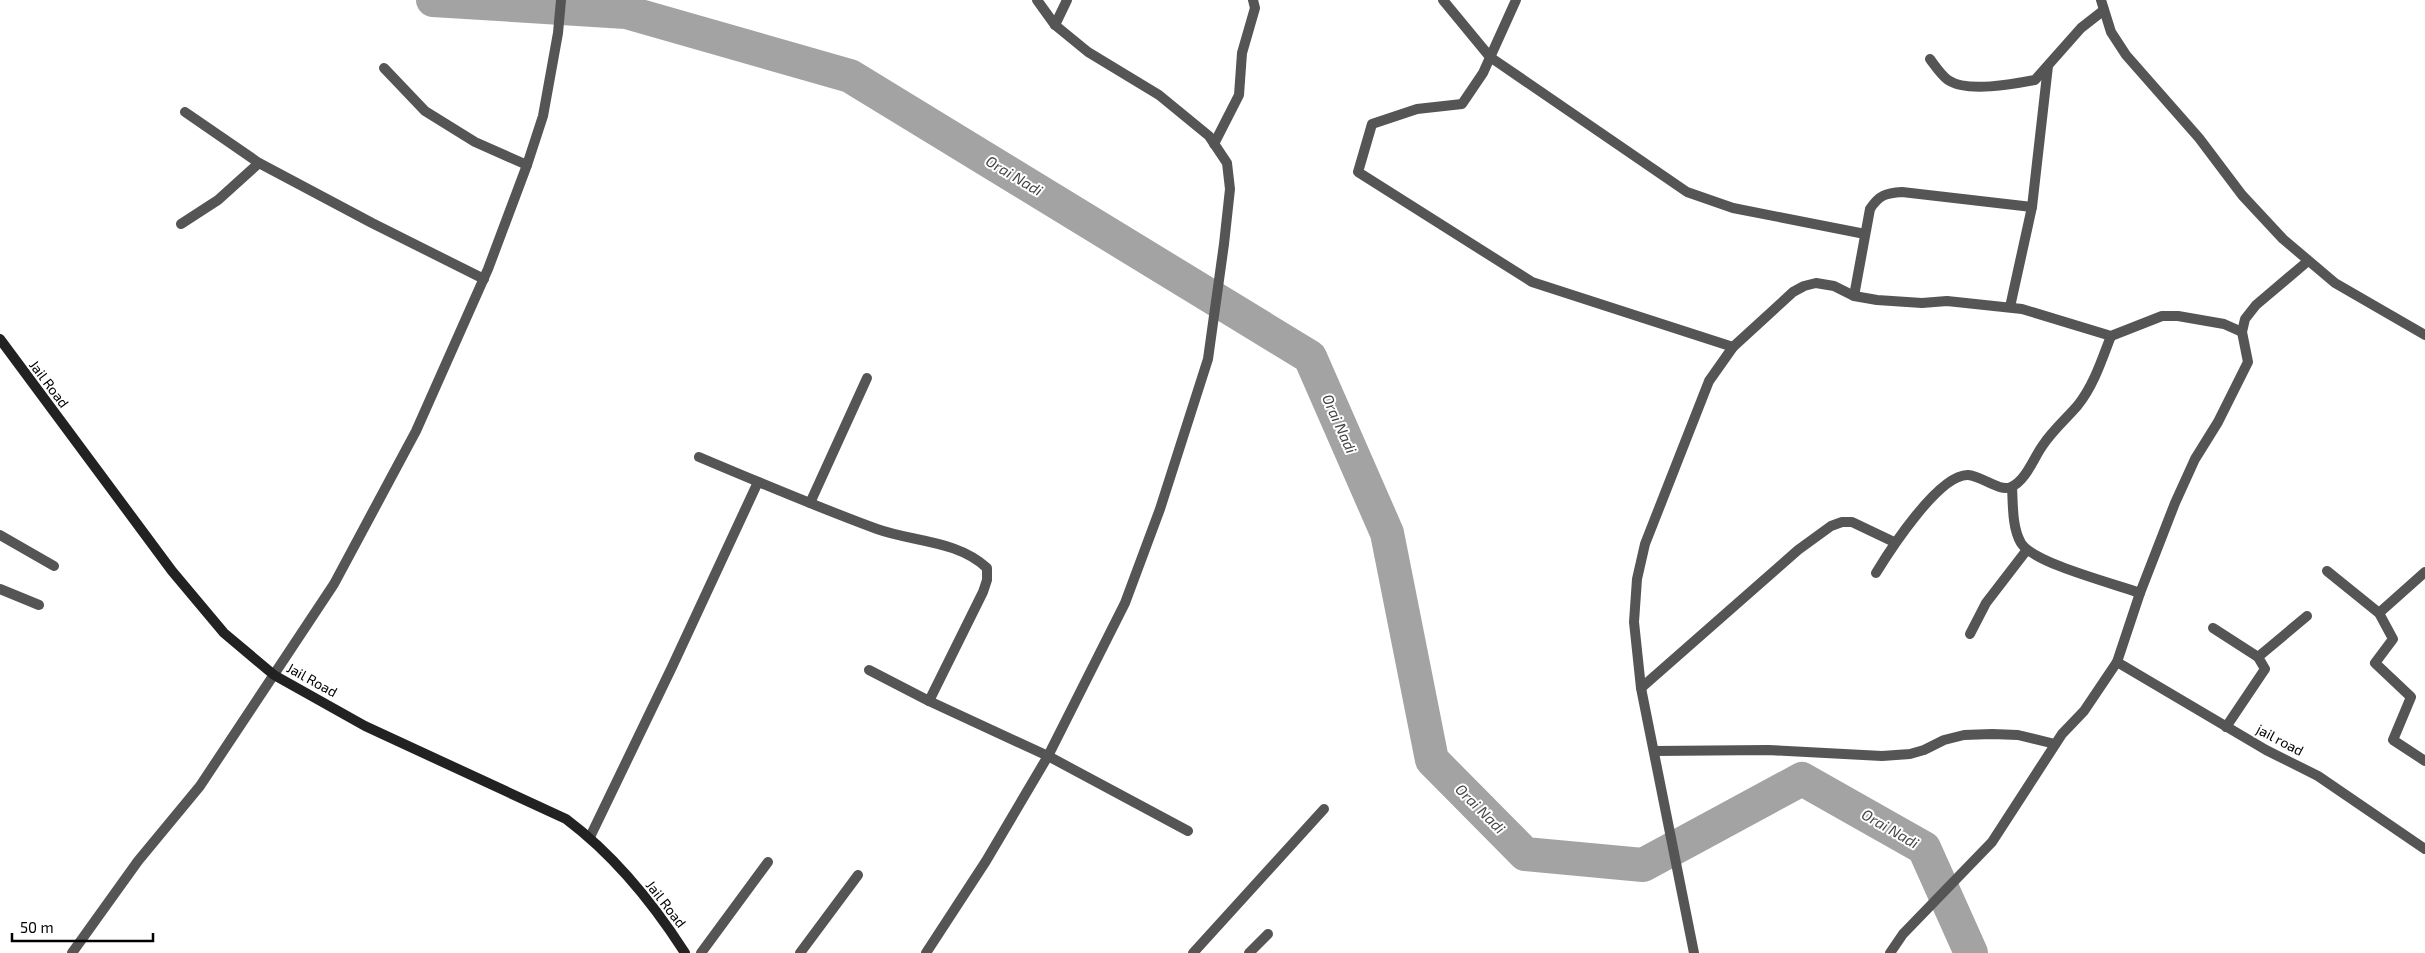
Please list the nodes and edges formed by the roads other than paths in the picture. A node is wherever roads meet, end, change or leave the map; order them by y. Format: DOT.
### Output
graph roads {
  1 [pos="561,0"];
  2 [pos="1037,0"];
  3 [pos="1067,0"];
  4 [pos="1253,0"];
  5 [pos="1443,0"];
  6 [pos="1516,0"];
  7 [pos="2102,5"];
  8 [pos="1055,25"];
  9 [pos="1490,56"];
  10 [pos="1930,59"];
  11 [pos="2048,66"];
  12 [pos="384,68"];
  13 [pos="185,112"];
  14 [pos="1214,144"];
  15 [pos="259,163"];
  16 [pos="527,165"];
  17 [pos="2032,207"];
  18 [pos="181,224"];
  19 [pos="1865,234"];
  20 [pos="2308,261"];
  21 [pos="484,279"];
  22 [pos="1854,296"];
  23 [pos="2010,308"];
  24 [pos="2242,332"];
  25 [pos="2425,335"];
  26 [pos="2110,336"];
  27 [pos="0,339"];
  28 [pos="1733,347"];
  29 [pos="867,378"];
  30 [pos="699,457"];
  31 [pos="758,482"];
  32 [pos="2012,487"];
  33 [pos="810,503"];
  34 [pos="0,535"];
  35 [pos="1894,542"];
  36 [pos="2026,550"];
  37 [pos="54,566"];
  38 [pos="2327,571"];
  39 [pos="2425,572"];
  40 [pos="1876,573"];
  41 [pos="0,588"];
  42 [pos="2140,593"];
  43 [pos="39,605"];
  44 [pos="2379,613"];
  45 [pos="2307,616"];
  46 [pos="2213,628"];
  47 [pos="1970,634"];
  48 [pos="2258,658"];
  49 [pos="2117,662"];
  50 [pos="869,670"];
  51 [pos="274,675"];
  52 [pos="1641,688"];
  53 [pos="929,701"];
  54 [pos="2226,726"];
  55 [pos="2055,744"];
  56 [pos="1654,751"];
  57 [pos="1048,756"];
  58 [pos="2425,761"];
  59 [pos="1324,809"];
  60 [pos="1188,831"];
  61 [pos="590,837"];
  62 [pos="2425,849"];
  63 [pos="768,862"];
  64 [pos="858,875"];
  65 [pos="1268,934"];
  66 [pos="72,953"];
  67 [pos="685,953"];
  68 [pos="701,953"];
  69 [pos="800,953"];
  70 [pos="926,953"];
  71 [pos="1193,953"];
  72 [pos="1249,953"];
  73 [pos="1694,953"];
  74 [pos="1890,953"];
  1 -- 16 [label="street"];
  2 -- 8 [label="street"];
  3 -- 8 [label="street"];
  4 -- 14 [label="street"];
  5 -- 9 [label="street"];
  6 -- 9 [label="street"];
  7 -- 11 [label="street"];
  7 -- 20 [label="street"];
  8 -- 14 [label="street"];
  9 -- 19 [label="street"];
  9 -- 28 [label="street"];
  10 -- 11 [label="street"];
  11 -- 17 [label="street"];
  12 -- 16 [label="street"];
  13 -- 15 [label="street"];
  14 -- 57 [label="street"];
  15 -- 18 [label="street"];
  15 -- 21 [label="street"];
  16 -- 21 [label="street"];
  17 -- 19 [label="street"];
  17 -- 23 [label="street"];
  19 -- 22 [label="street"];
  20 -- 24 [label="street"];
  20 -- 25 [label="street"];
  21 -- 51 [label="street"];
  22 -- 23 [label="street"];
  22 -- 28 [label="street"];
  23 -- 26 [label="street"];
  24 -- 26 [label="street"];
  24 -- 42 [label="street"];
  26 -- 32 [label="street"];
  27 -- 51 [label="street, Jail Road"];
  28 -- 52 [label="street"];
  29 -- 33 [label="street"];
  30 -- 31 [label="street"];
  31 -- 33 [label="street"];
  31 -- 61 [label="street"];
  32 -- 35 [label="street"];
  32 -- 36 [label="street"];
  33 -- 53 [label="street"];
  34 -- 37 [label="street"];
  35 -- 40 [label="street"];
  35 -- 52 [label="street"];
  36 -- 42 [label="street"];
  36 -- 47 [label="street"];
  38 -- 44 [label="street"];
  39 -- 44 [label="street"];
  41 -- 43 [label="street"];
  42 -- 49 [label="street"];
  44 -- 58 [label="street"];
  45 -- 48 [label="street"];
  46 -- 48 [label="street"];
  48 -- 54 [label="street"];
  49 -- 54 [label="street, jail road"];
  49 -- 55 [label="street"];
  50 -- 53 [label="street"];
  51 -- 61 [label="street, Jail Road"];
  51 -- 66 [label="street"];
  52 -- 56 [label="street"];
  53 -- 57 [label="street"];
  54 -- 62 [label="street, jail road"];
  55 -- 56 [label="street"];
  55 -- 74 [label="street"];
  56 -- 73 [label="street"];
  57 -- 60 [label="street"];
  57 -- 70 [label="street"];
  59 -- 71 [label="street"];
  61 -- 67 [label="street, Jail Road"];
  63 -- 68 [label="street"];
  64 -- 69 [label="street"];
  65 -- 72 [label="street"];
}
